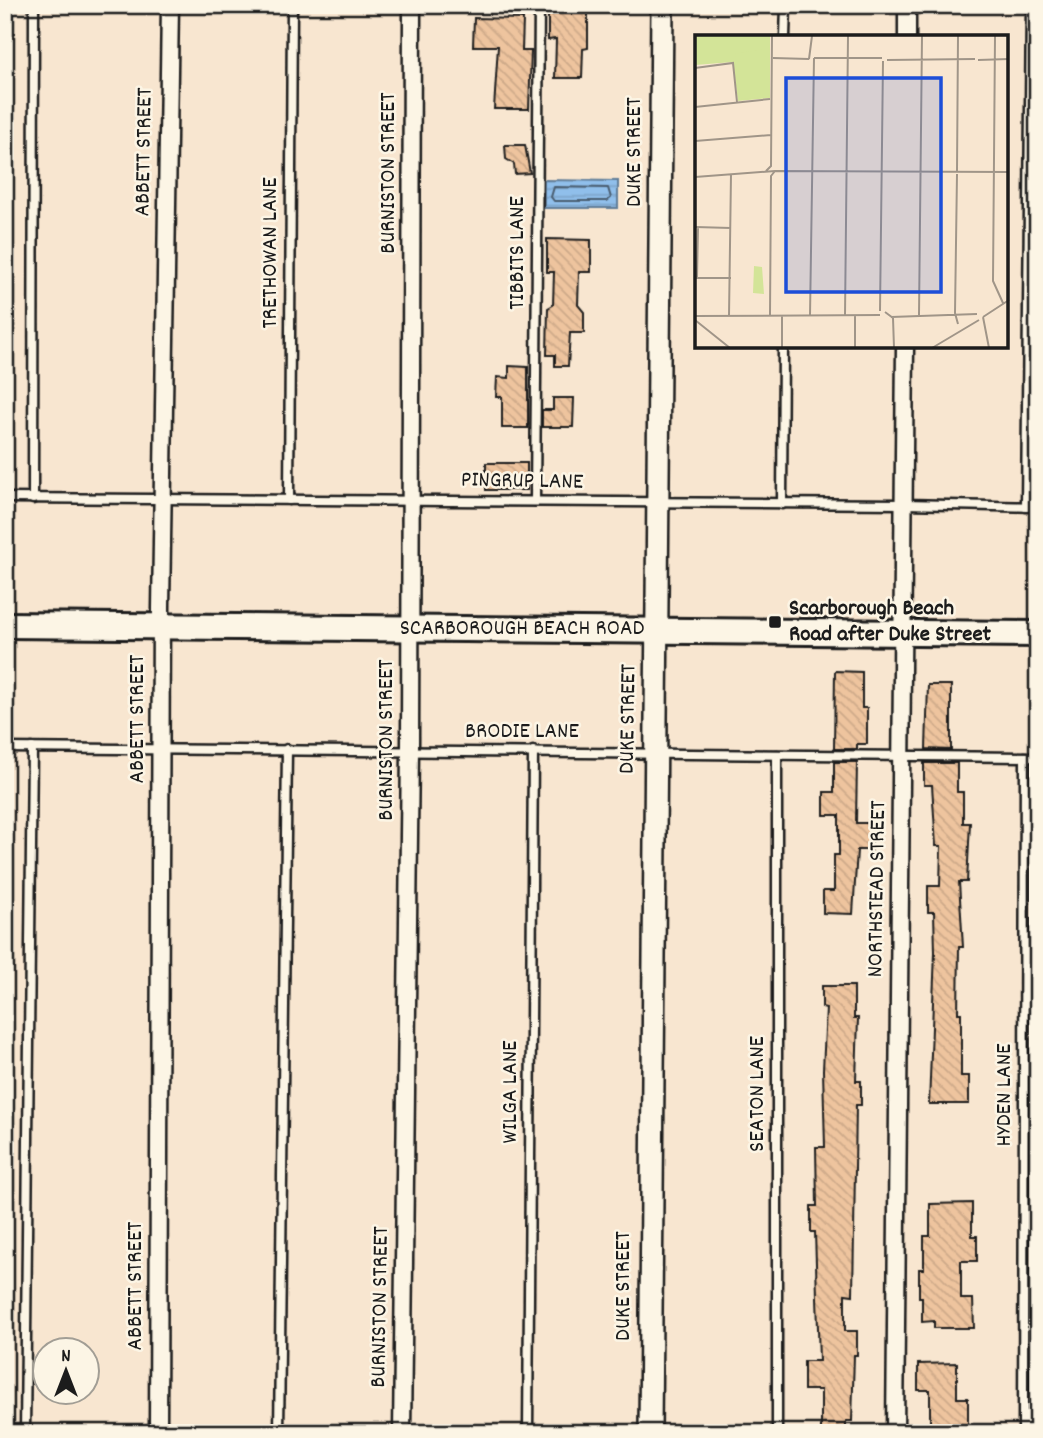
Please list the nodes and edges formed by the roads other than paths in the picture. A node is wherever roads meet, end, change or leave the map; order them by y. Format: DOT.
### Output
graph roads {
  1 [pos="34,5"];
  2 [pos="170,5"];
  3 [pos="292,5"];
  4 [pos="412,5"];
  5 [pos="539,5"];
  6 [pos="662,5"];
  7 [pos="786,5"];
  8 [pos="907,5"];
  9 [pos="1031,5"];
  10 [pos="785,35"];
  11 [pos="907,35"];
  12 [pos="783,348"];
  13 [pos="905,348"];
  14 [pos="5,498"];
  15 [pos="33,499"];
  16 [pos="411,499"];
  17 [pos="289,500"];
  18 [pos="163,501"];
  19 [pos="535,501"];
  20 [pos="659,503"];
  21 [pos="782,504"];
  22 [pos="905,504"];
  23 [pos="1026,507"];
  24 [pos="1038,507"];
  25 [pos="5,625"];
  26 [pos="162,626"];
  27 [pos="411,628"];
  28 [pos="656,630"];
  29 [pos="904,631"];
  30 [pos="1038,634"];
  31 [pos="5,748"];
  32 [pos="32,748"];
  33 [pos="161,748"];
  34 [pos="287,749"];
  35 [pos="410,750"];
  36 [pos="533,751"];
  37 [pos="655,752"];
  38 [pos="902,754"];
  39 [pos="778,755"];
  40 [pos="1025,757"];
  41 [pos="1038,757"];
  42 [pos="25,1433"];
  43 [pos="158,1433"];
  44 [pos="279,1433"];
  45 [pos="402,1433"];
  46 [pos="528,1433"];
  47 [pos="650,1433"];
  48 [pos="776,1433"];
  49 [pos="895,1433"];
  50 [pos="1023,1433"];
  1 -- 15 [label="lane"];
  2 -- 18 [label="street, ABBETT STREET"];
  3 -- 17 [label="lane, TRETHOWAN LANE"];
  4 -- 16 [label="street, BURNISTON STREET"];
  5 -- 19 [label="lane, TIBBITS LANE"];
  6 -- 20 [label="main road, DUKE STREET"];
  7 -- 10 [label="lane"];
  8 -- 11 [label="street"];
  9 -- 23 [label="lane"];
  12 -- 21 [label="lane"];
  13 -- 22 [label="street, NORTHSTEAD STREET"];
  14 -- 15 [label="lane, PINGRUP LANE"];
  15 -- 18 [label="lane, PINGRUP LANE"];
  16 -- 17 [label="lane, PINGRUP LANE"];
  16 -- 19 [label="lane, PINGRUP LANE"];
  16 -- 27 [label="street, BURNISTON STREET"];
  17 -- 18 [label="lane, PINGRUP LANE"];
  18 -- 26 [label="street, ABBETT STREET"];
  19 -- 20 [label="lane, PINGRUP LANE"];
  20 -- 21 [label="lane, PINGRUP LANE"];
  20 -- 28 [label="main road, DUKE STREET"];
  21 -- 22 [label="lane, PINGRUP LANE"];
  22 -- 23 [label="lane, PINGRUP LANE"];
  22 -- 29 [label="street, NORTHSTEAD STREET"];
  23 -- 24 [label="lane, PINGRUP LANE"];
  25 -- 26 [label="main road, SCARBOROUGH BEACH ROAD"];
  26 -- 27 [label="main road, SCARBOROUGH BEACH ROAD"];
  26 -- 33 [label="street, ABBETT STREET"];
  27 -- 28 [label="main road, SCARBOROUGH BEACH ROAD"];
  27 -- 35 [label="street, BURNISTON STREET"];
  28 -- 29 [label="main road, SCARBOROUGH BEACH ROAD"];
  28 -- 37 [label="main road, DUKE STREET"];
  29 -- 30 [label="main road, SCARBOROUGH BEACH ROAD"];
  29 -- 38 [label="street, NORTHSTEAD STREET"];
  31 -- 32 [label="lane, BRODIE LANE"];
  32 -- 33 [label="lane, BRODIE LANE"];
  32 -- 42 [label="lane"];
  33 -- 34 [label="lane, BRODIE LANE"];
  33 -- 43 [label="street, ABBETT STREET"];
  34 -- 35 [label="lane, BRODIE LANE"];
  34 -- 44 [label="lane"];
  35 -- 36 [label="lane, BRODIE LANE"];
  35 -- 45 [label="street, BURNISTON STREET"];
  36 -- 37 [label="lane, BRODIE LANE"];
  36 -- 46 [label="lane, WILGA LANE"];
  37 -- 39 [label="lane, BRODIE LANE"];
  37 -- 47 [label="main road, DUKE STREET"];
  38 -- 39 [label="lane, BRODIE LANE"];
  38 -- 40 [label="lane, BRODIE LANE"];
  38 -- 49 [label="street, NORTHSTEAD STREET"];
  39 -- 48 [label="lane, SEATON LANE"];
  40 -- 41 [label="lane, BRODIE LANE"];
  40 -- 50 [label="lane, HYDEN LANE"];
}
